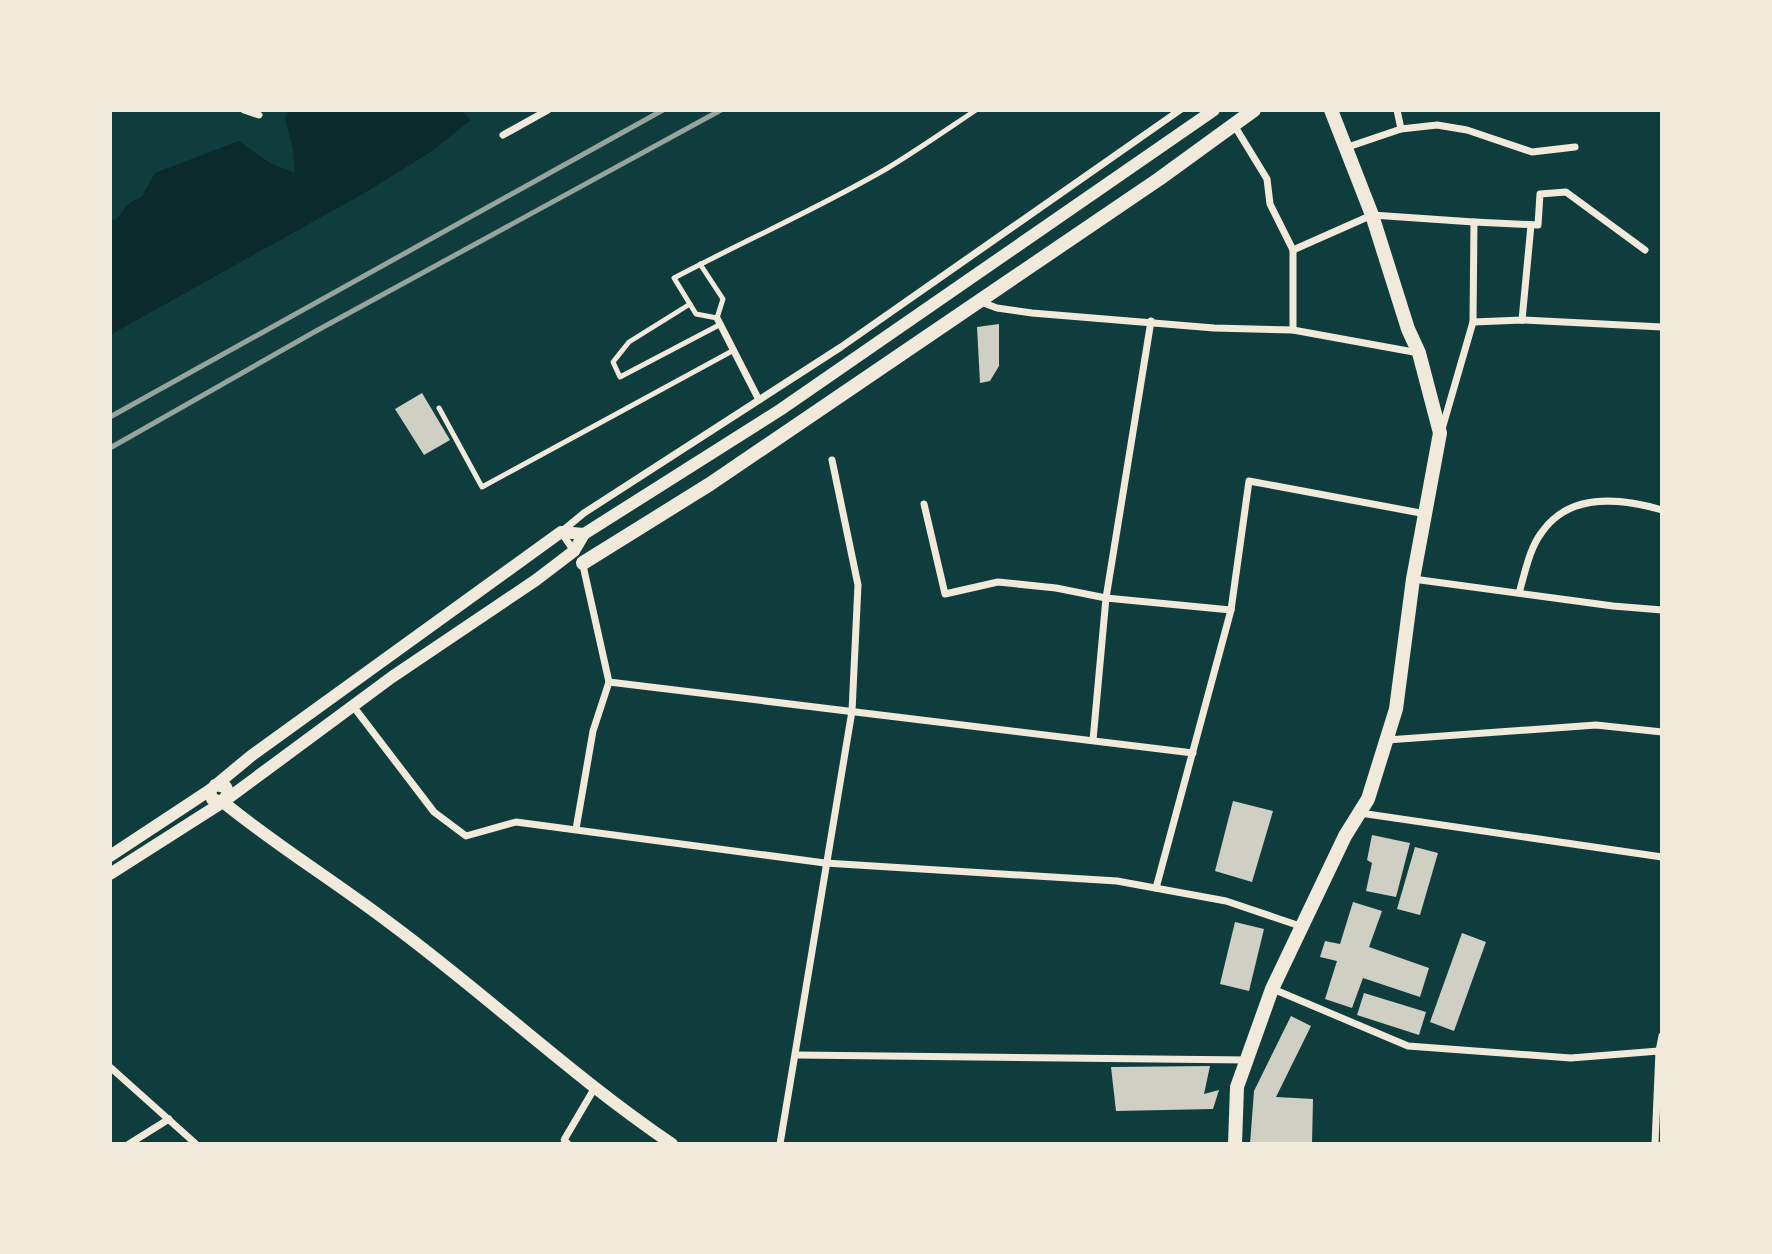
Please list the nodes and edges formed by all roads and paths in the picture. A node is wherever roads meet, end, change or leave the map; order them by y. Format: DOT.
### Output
graph roads {
  1 [pos="244,110"];
  2 [pos="548,110"];
  3 [pos="976,110"];
  4 [pos="1180,110"];
  5 [pos="1214,110"];
  6 [pos="1254,110"];
  7 [pos="1331,110"];
  8 [pos="1397,110"];
  9 [pos="259,115"];
  10 [pos="1234,124"];
  11 [pos="1401,130"];
  12 [pos="503,135"];
  13 [pos="1575,147"];
  14 [pos="1344,148"];
  15 [pos="1371,215"];
  16 [pos="1474,222"];
  17 [pos="1531,225"];
  18 [pos="1293,250"];
  19 [pos="1645,250"];
  20 [pos="700,264"];
  21 [pos="977,300"];
  22 [pos="690,304"];
  23 [pos="1522,320"];
  24 [pos="719,321"];
  25 [pos="1151,321"];
  26 [pos="1473,322"];
  27 [pos="1662,327"];
  28 [pos="1293,330"];
  29 [pos="734,350"];
  30 [pos="1419,353"];
  31 [pos="759,400"];
  32 [pos="439,408"];
  33 [pos="1440,433"];
  34 [pos="832,460"];
  35 [pos="924,504"];
  36 [pos="1662,510"];
  37 [pos="1427,515"];
  38 [pos="561,532"];
  39 [pos="584,534"];
  40 [pos="579,557"];
  41 [pos="1413,579"];
  42 [pos="1519,593"];
  43 [pos="1106,598"];
  44 [pos="1231,610"];
  45 [pos="1662,610"];
  46 [pos="609,682"];
  47 [pos="352,706"];
  48 [pos="852,711"];
  49 [pos="1662,732"];
  50 [pos="1093,740"];
  51 [pos="1386,740"];
  52 [pos="1193,753"];
  53 [pos="213,788"];
  54 [pos="223,802"];
  55 [pos="1360,813"];
  56 [pos="576,829"];
  57 [pos="110,856"];
  58 [pos="1662,857"];
  59 [pos="825,863"];
  60 [pos="110,874"];
  61 [pos="1156,888"];
  62 [pos="1304,928"];
  63 [pos="1272,989"];
  64 [pos="1662,1036"];
  65 [pos="1660,1051"];
  66 [pos="797,1055"];
  67 [pos="1247,1060"];
  68 [pos="110,1067"];
  69 [pos="594,1089"];
  70 [pos="169,1119"];
  71 [pos="129,1144"];
  72 [pos="196,1144"];
  73 [pos="568,1144"];
  74 [pos="672,1144"];
  75 [pos="780,1144"];
  76 [pos="1235,1144"];
  77 [pos="1655,1144"];
  1 -- 9 [label="street"];
  2 -- 12 [label="street"];
  3 -- 20 [label="lane"];
  4 -- 31 [label="street"];
  5 -- 39 [label="street"];
  6 -- 10 [label="main road"];
  7 -- 14 [label="main road"];
  8 -- 11 [label="street"];
  10 -- 18 [label="street"];
  10 -- 21 [label="main road"];
  11 -- 13 [label="street"];
  11 -- 14 [label="street"];
  14 -- 15 [label="main road"];
  15 -- 16 [label="street"];
  15 -- 18 [label="street"];
  15 -- 30 [label="main road"];
  16 -- 17 [label="street"];
  16 -- 26 [label="street"];
  17 -- 19 [label="street"];
  17 -- 23 [label="street"];
  18 -- 28 [label="street"];
  20 -- 22 [label="lane"];
  20 -- 24 [label="lane"];
  21 -- 25 [label="street"];
  21 -- 40 [label="main road"];
  22 -- 24 [label="lane"];
  22 -- 24 [label="lane"];
  23 -- 26 [label="street"];
  23 -- 27 [label="street"];
  24 -- 29 [label="street"];
  25 -- 28 [label="street"];
  25 -- 43 [label="street"];
  26 -- 33 [label="street"];
  28 -- 30 [label="street"];
  29 -- 31 [label="street"];
  29 -- 32 [label="lane"];
  30 -- 33 [label="main road"];
  31 -- 38 [label="street"];
  33 -- 37 [label="main road"];
  34 -- 48 [label="street"];
  35 -- 43 [label="street"];
  36 -- 42 [label="street"];
  37 -- 41 [label="main road"];
  37 -- 44 [label="street"];
  38 -- 39 [label="street"];
  38 -- 40 [label="street"];
  38 -- 53 [label="street"];
  39 -- 40 [label="street"];
  40 -- 46 [label="street"];
  40 -- 47 [label="street"];
  41 -- 42 [label="street"];
  41 -- 51 [label="main road"];
  42 -- 45 [label="street"];
  43 -- 44 [label="street"];
  43 -- 50 [label="street"];
  44 -- 52 [label="street"];
  46 -- 48 [label="street"];
  46 -- 56 [label="street"];
  47 -- 54 [label="street"];
  47 -- 56 [label="street"];
  48 -- 50 [label="street"];
  48 -- 59 [label="street"];
  49 -- 51 [label="street"];
  50 -- 52 [label="street"];
  51 -- 55 [label="main road"];
  52 -- 61 [label="street"];
  53 -- 54 [label="street"];
  53 -- 57 [label="street"];
  54 -- 60 [label="street"];
  54 -- 69 [label="street"];
  55 -- 58 [label="street"];
  55 -- 62 [label="main road"];
  56 -- 59 [label="street"];
  59 -- 61 [label="street"];
  59 -- 66 [label="street"];
  61 -- 62 [label="street"];
  62 -- 63 [label="main road"];
  63 -- 65 [label="street"];
  63 -- 67 [label="main road"];
  64 -- 65 [label="street"];
  65 -- 77 [label="street"];
  66 -- 67 [label="street"];
  66 -- 75 [label="street"];
  67 -- 76 [label="main road"];
  68 -- 70 [label="street"];
  69 -- 73 [label="street"];
  69 -- 74 [label="street"];
  70 -- 71 [label="street"];
  70 -- 72 [label="street"];
}
